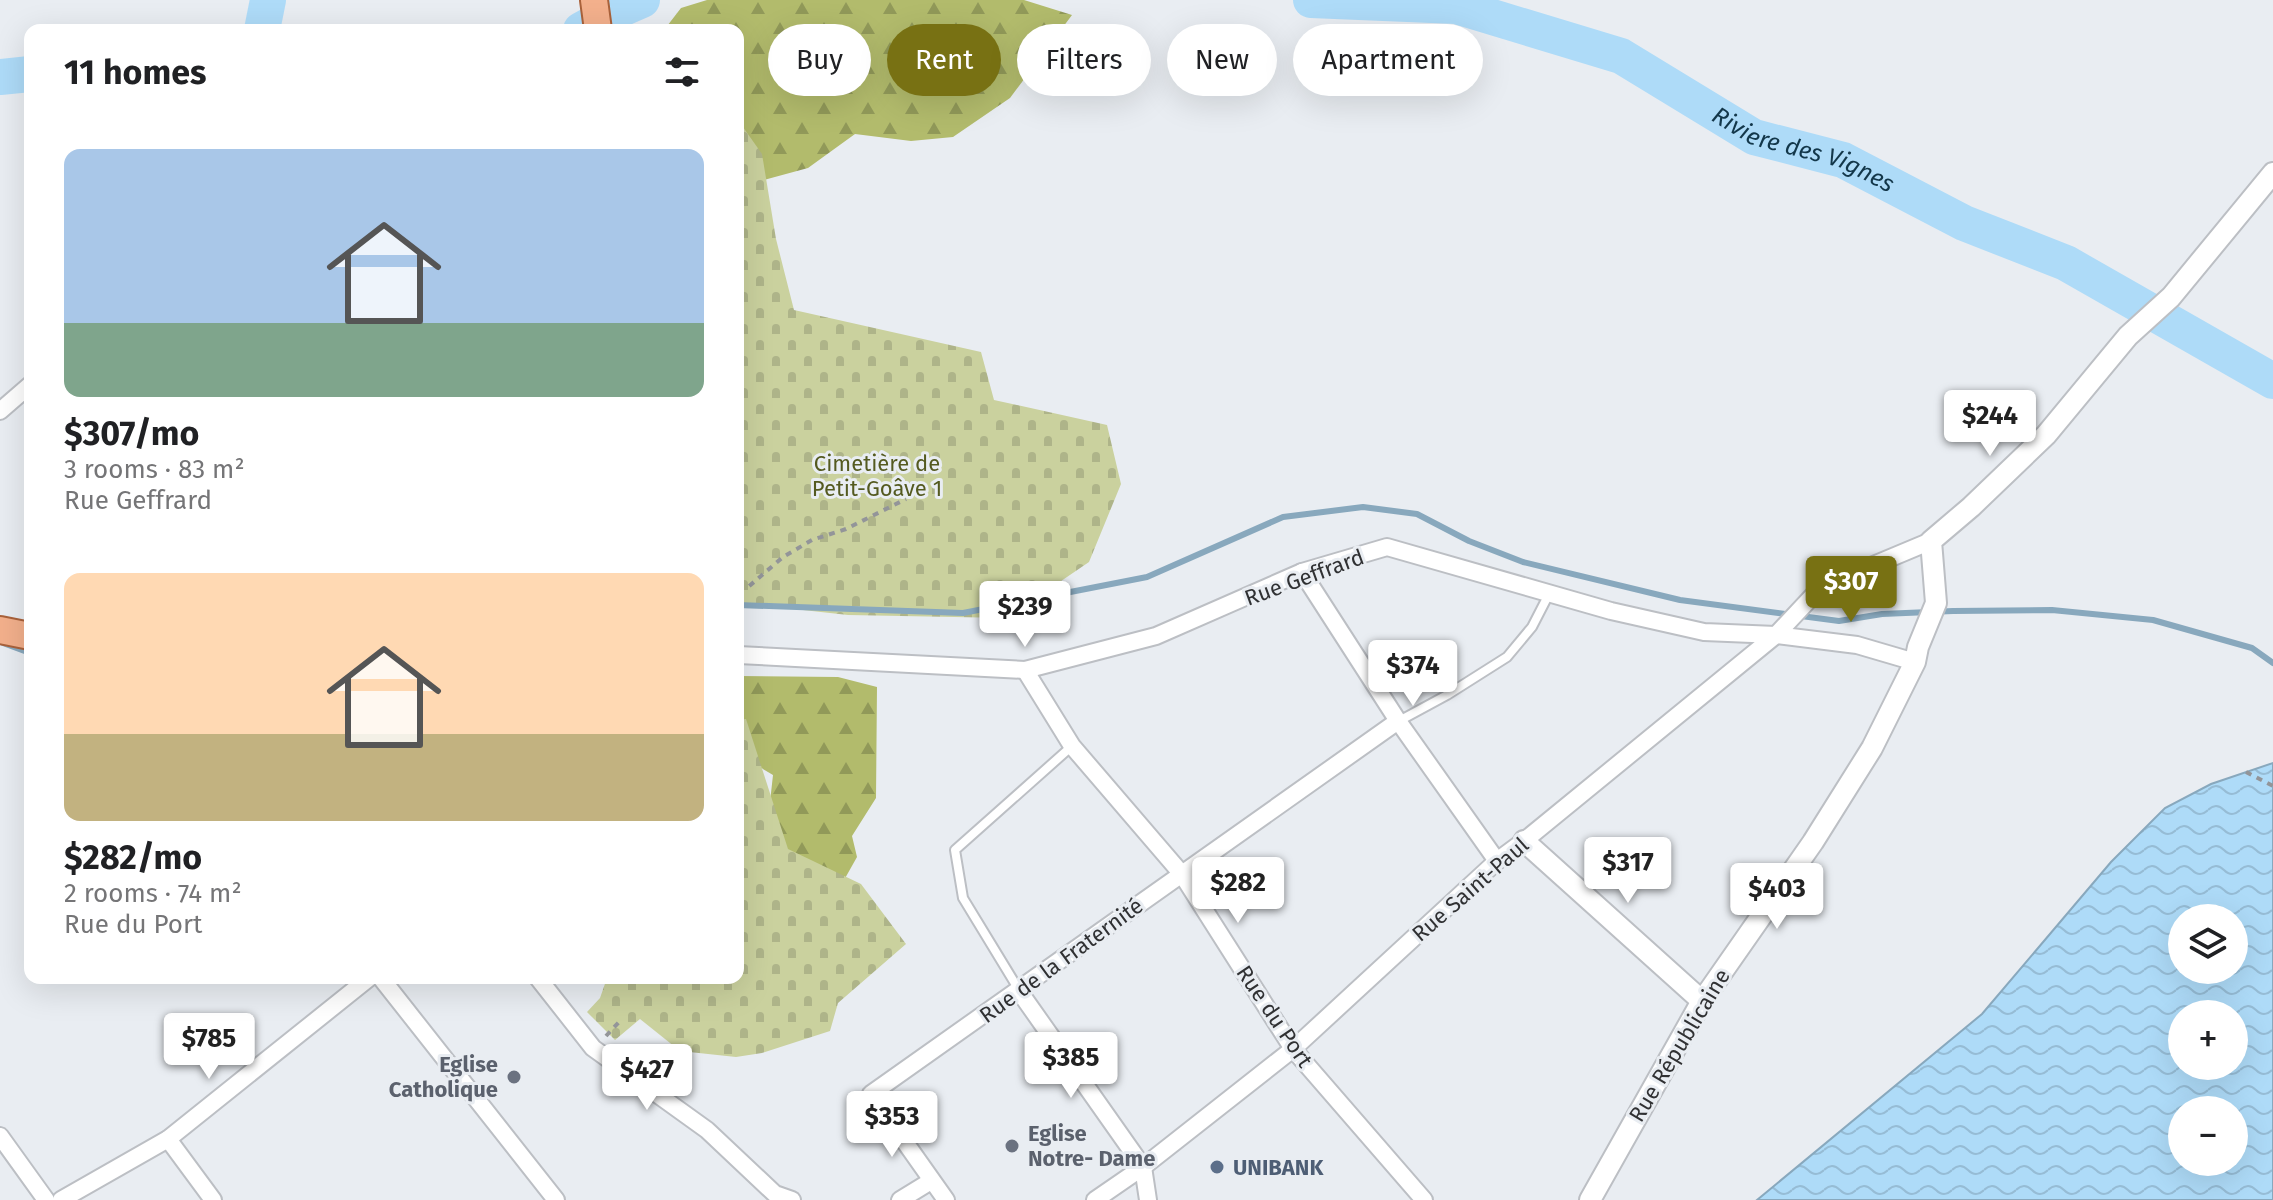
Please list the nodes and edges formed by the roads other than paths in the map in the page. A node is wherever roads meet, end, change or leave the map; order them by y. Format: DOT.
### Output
graph roads {
  1 [pos="594,0"];
  2 [pos="597,24"];
  3 [pos="2273,173"];
  4 [pos="24,390"];
  5 [pos="0,411"];
  6 [pos="1931,541"];
  7 [pos="1302,572"];
  8 [pos="1550,593"];
  9 [pos="0,630"];
  10 [pos="24,635"];
  11 [pos="1776,635"];
  12 [pos="1917,654"];
  13 [pos="744,655"];
  14 [pos="1025,670"];
  15 [pos="1398,721"];
  16 [pos="1072,746"];
  17 [pos="1524,841"];
  18 [pos="1497,861"];
  19 [pos="1181,873"];
  20 [pos="362,984"];
  21 [pos="386,984"];
  22 [pos="543,984"];
  23 [pos="1019,991"];
  24 [pos="1702,1001"];
  25 [pos="1293,1049"];
  26 [pos="0,1136"];
  27 [pos="168,1139"];
  28 [pos="1143,1167"];
  29 [pos="931,1181"];
  30 [pos="46,1200"];
  31 [pos="61,1200"];
  32 [pos="213,1200"];
  33 [pos="556,1200"];
  34 [pos="792,1200"];
  35 [pos="900,1200"];
  36 [pos="946,1200"];
  37 [pos="1095,1200"];
  38 [pos="1148,1200"];
  39 [pos="1424,1200"];
  40 [pos="1590,1200"];
  1 -- 2 [label="main road"];
  3 -- 6 [label="street"];
  4 -- 5 [label="street"];
  6 -- 11 [label="street, Rue Saint-Paul"];
  6 -- 12 [label="street, Rue Républicaine"];
  7 -- 8 [label="street, Rue Geffrard"];
  7 -- 14 [label="street, Rue Geffrard"];
  7 -- 15 [label="street"];
  8 -- 11 [label="street, Rue Geffrard"];
  8 -- 15 [label="lane, Rue de la Fraternité"];
  9 -- 10 [label="main road"];
  11 -- 12 [label="street, Rue Geffrard"];
  11 -- 17 [label="street, Rue Saint-Paul"];
  12 -- 24 [label="street, Rue Républicaine"];
  13 -- 14 [label="street, Rue Geffrard"];
  14 -- 16 [label="street, Rue du Port"];
  15 -- 18 [label="street"];
  15 -- 19 [label="street, Rue de la Fraternité"];
  16 -- 19 [label="street, Rue du Port"];
  16 -- 23 [label="lane"];
  17 -- 18 [label="street, Rue Saint-Paul"];
  17 -- 24 [label="street"];
  18 -- 25 [label="street, Rue Saint-Paul"];
  19 -- 23 [label="street, Rue de la Fraternité"];
  19 -- 25 [label="street, Rue du Port"];
  20 -- 27 [label="street"];
  21 -- 33 [label="street"];
  22 -- 34 [label="street"];
  23 -- 28 [label="street"];
  23 -- 29 [label="street, Rue de la Fraternité"];
  24 -- 40 [label="street, Rue Républicaine"];
  25 -- 28 [label="street, Rue Saint-Paul"];
  25 -- 39 [label="street, Rue du Port"];
  26 -- 30 [label="street"];
  27 -- 31 [label="street"];
  27 -- 32 [label="street"];
  28 -- 37 [label="street, Rue Saint-Paul"];
  28 -- 38 [label="street"];
  29 -- 35 [label="street"];
  29 -- 36 [label="street"];
}
